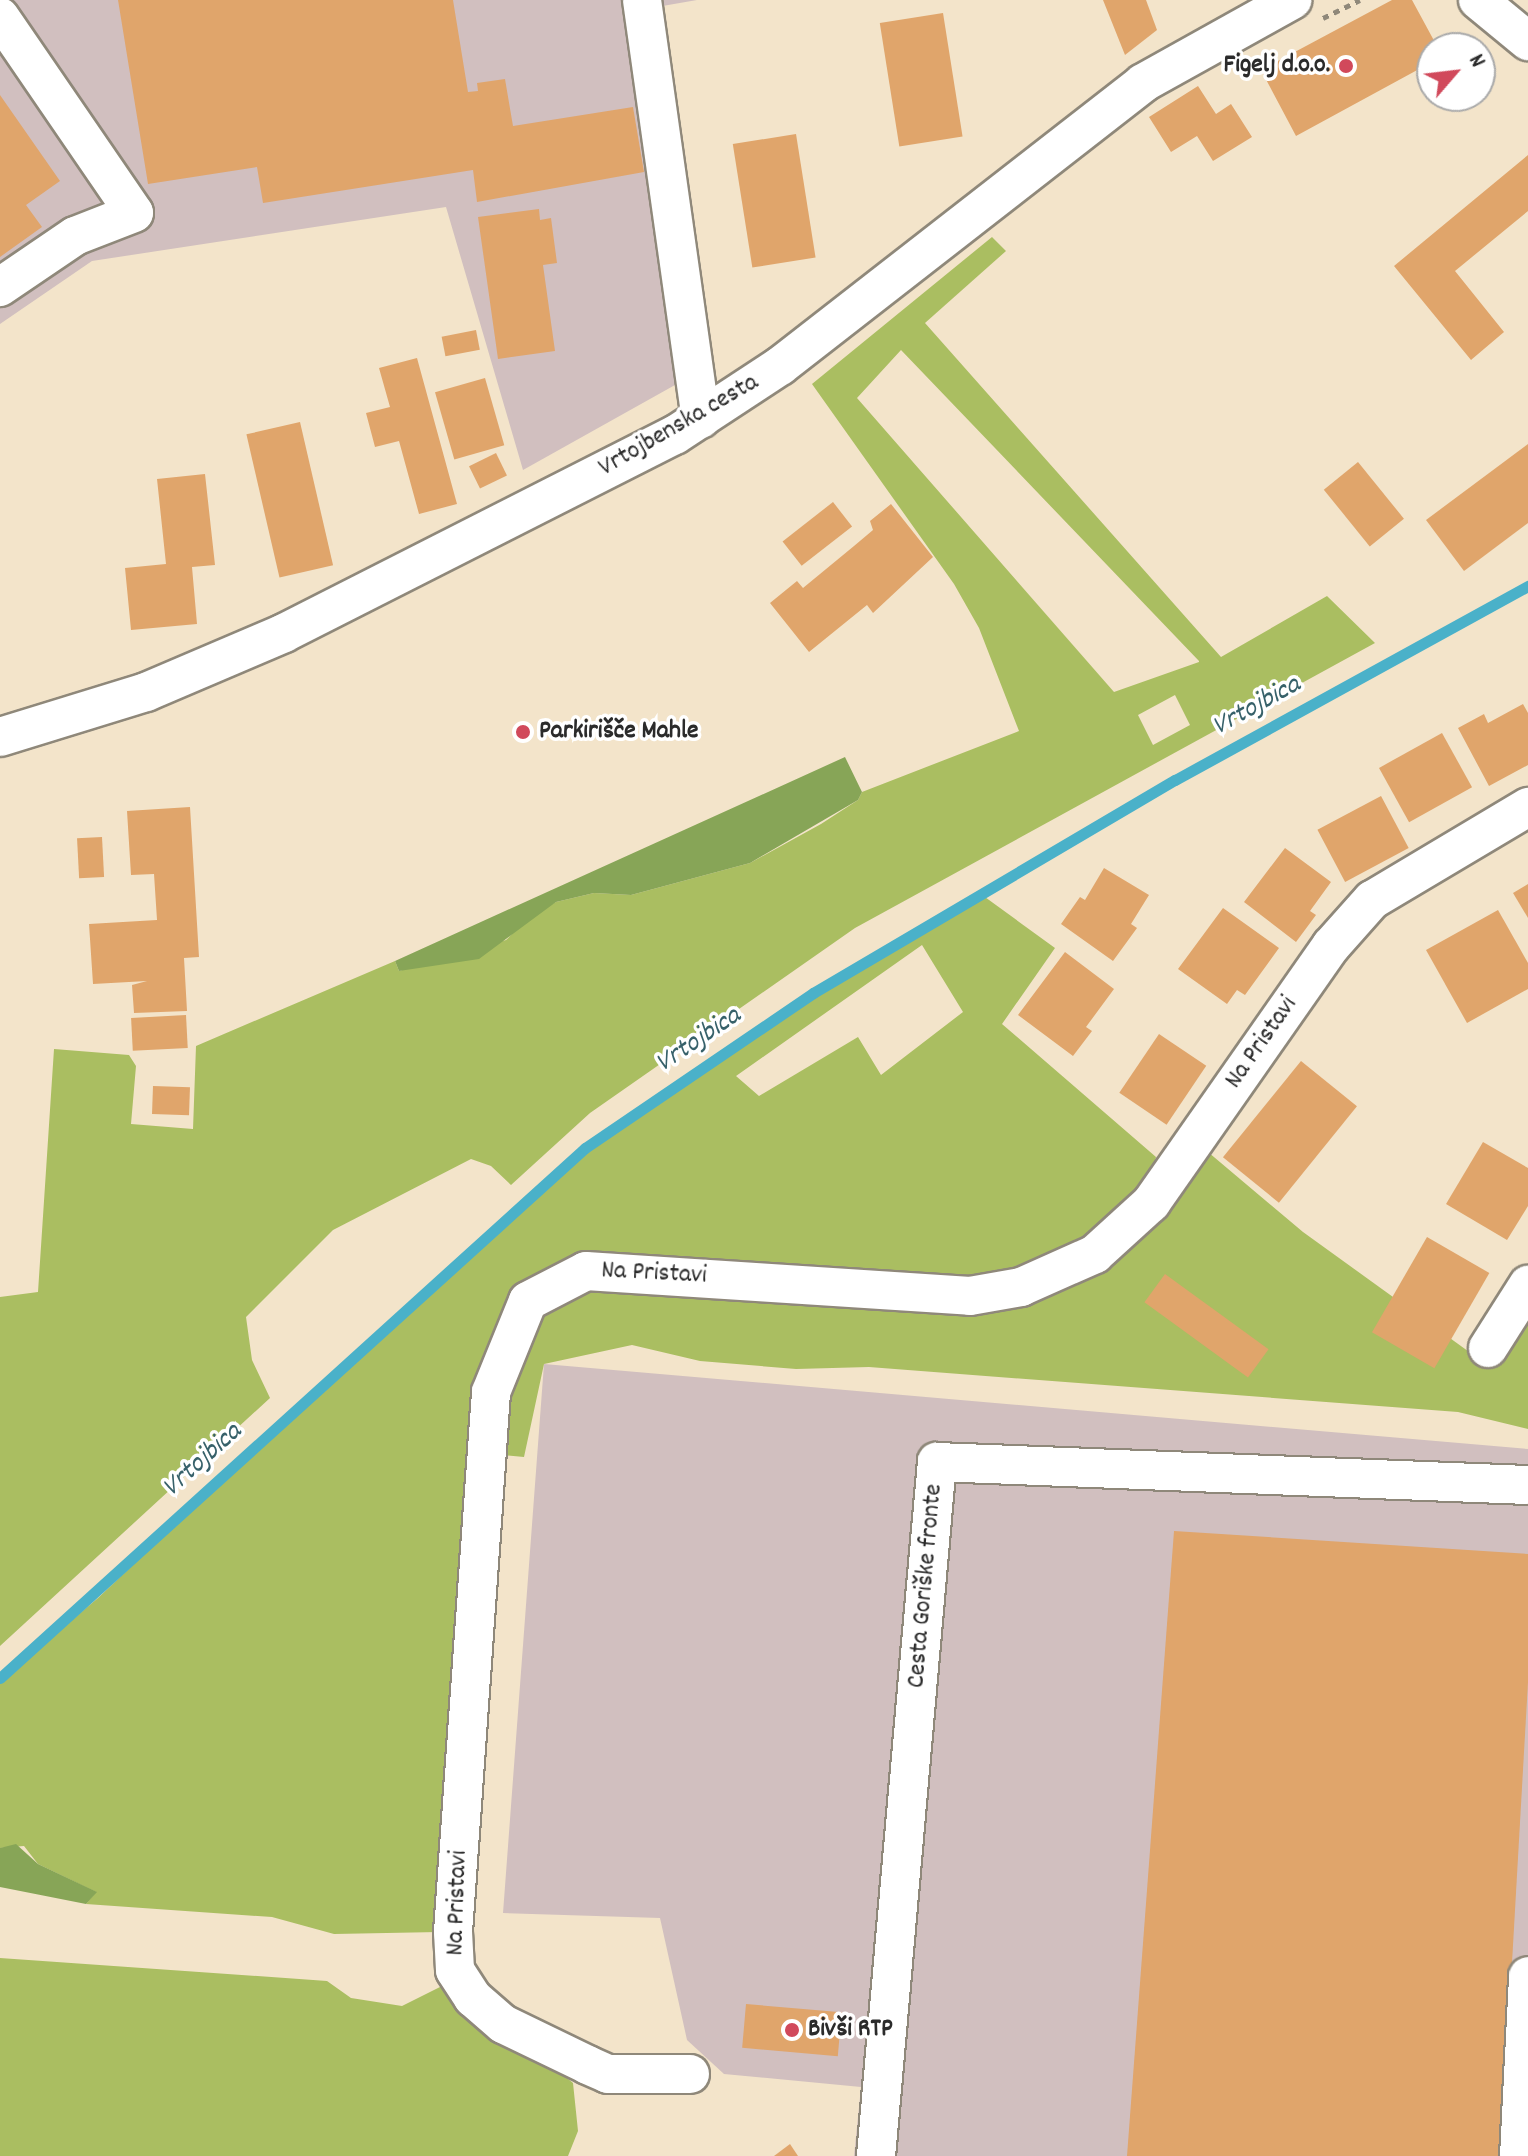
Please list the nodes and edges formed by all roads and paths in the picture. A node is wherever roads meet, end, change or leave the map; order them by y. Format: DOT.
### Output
graph roads {
  1 [pos="642,0"];
  2 [pos="1292,0"];
  3 [pos="1478,0"];
  4 [pos="0,17"];
  5 [pos="1528,41"];
  6 [pos="0,287"];
  7 [pos="701,419"];
  8 [pos="0,737"];
  9 [pos="1528,807"];
  10 [pos="1528,1285"];
  11 [pos="1488,1348"];
  12 [pos="1528,1485"];
  13 [pos="1528,1976"];
  14 [pos="690,2074"];
  15 [pos="876,2156"];
  16 [pos="1519,2156"];
  1 -- 7 [label="street"];
  2 -- 7 [label="street, Vrtojbenska cesta"];
  3 -- 5 [label="street"];
  4 -- 6 [label="street"];
  7 -- 8 [label="street, Vrtojbenska cesta"];
  9 -- 14 [label="street, Na Pristavi"];
  10 -- 11 [label="street"];
  12 -- 15 [label="street, Cesta Goriške fronte"];
  13 -- 16 [label="street"];
}
